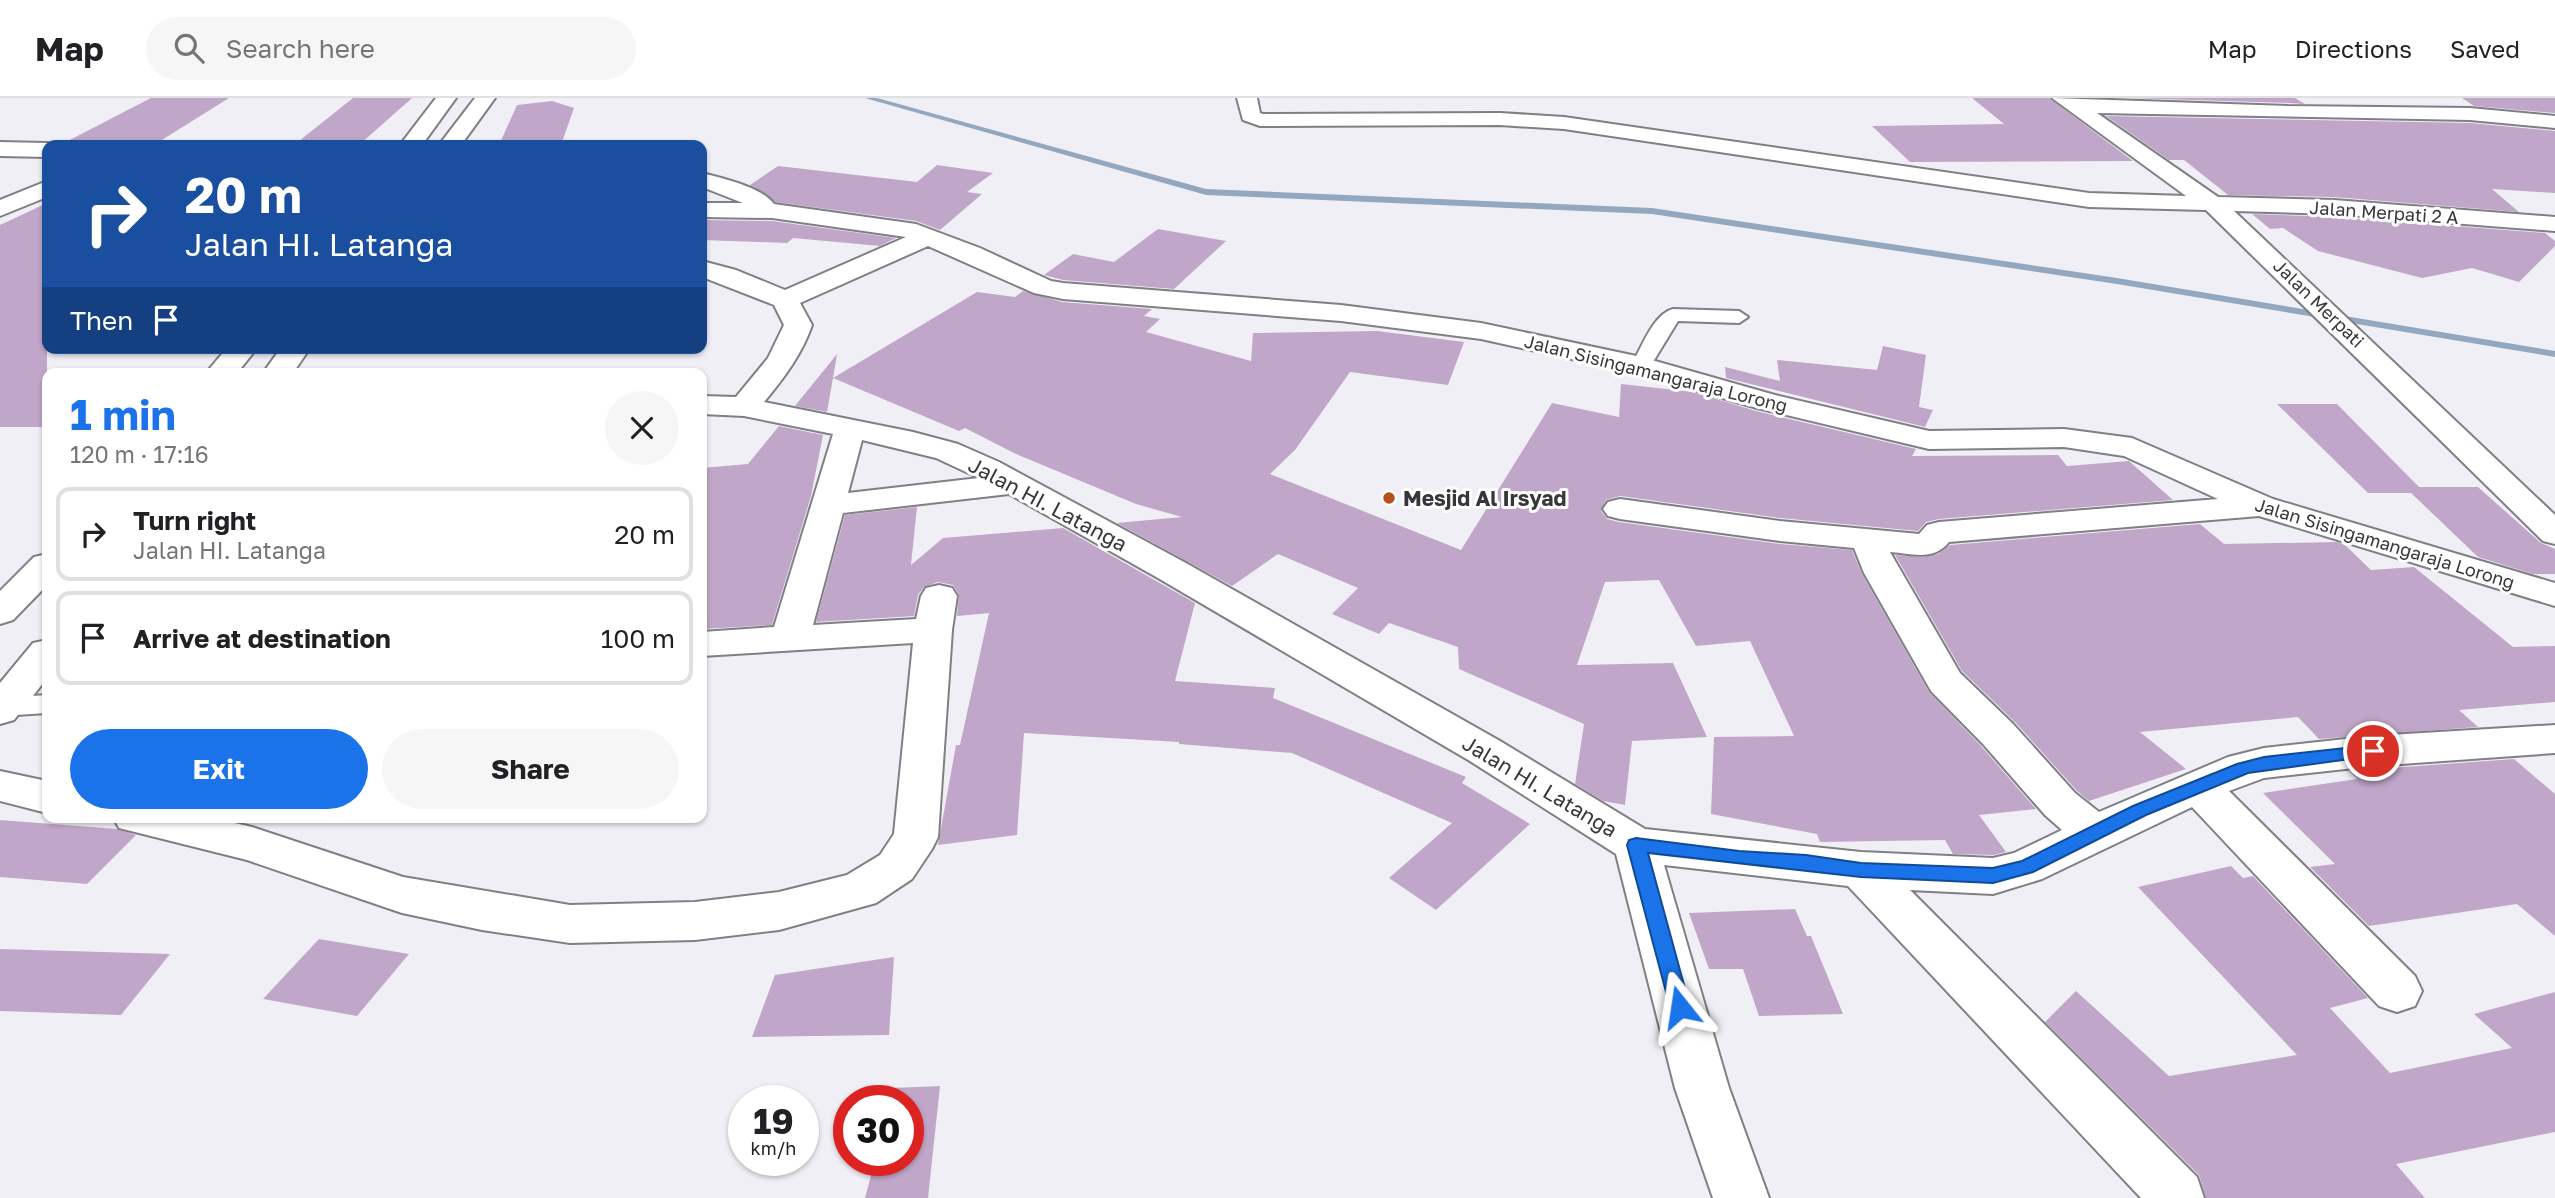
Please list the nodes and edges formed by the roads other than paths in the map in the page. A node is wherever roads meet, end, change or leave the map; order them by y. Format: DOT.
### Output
graph roads {
  1 [pos="446,98"];
  2 [pos="485,98"];
  3 [pos="1247,98"];
  4 [pos="1488,98"];
  5 [pos="2309,98"];
  6 [pos="2508,98"];
  7 [pos="2068,102"];
  8 [pos="1588,111"];
  9 [pos="1625,112"];
  10 [pos="2332,113"];
  11 [pos="1500,119"];
  12 [pos="2548,121"];
  13 [pos="415,140"];
  14 [pos="454,140"];
  15 [pos="0,149"];
  16 [pos="42,150"];
  17 [pos="707,182"];
  18 [pos="42,190"];
  19 [pos="2213,202"];
  20 [pos="0,209"];
  21 [pos="707,210"];
  22 [pos="772,211"];
  23 [pos="2555,224"];
  24 [pos="929,236"];
  25 [pos="707,270"];
  26 [pos="785,300"];
  27 [pos="1739,317"];
  28 [pos="237,354"];
  29 [pos="1640,366"];
  30 [pos="225,368"];
  31 [pos="707,405"];
  32 [pos="744,407"];
  33 [pos="850,428"];
  34 [pos="1012,484"];
  35 [pos="828,505"];
  36 [pos="2262,506"];
  37 [pos="1620,509"];
  38 [pos="2555,534"];
  39 [pos="1867,539"];
  40 [pos="42,570"];
  41 [pos="2555,595"];
  42 [pos="0,612"];
  43 [pos="790,639"];
  44 [pos="707,644"];
  45 [pos="42,658"];
  46 [pos="42,704"];
  47 [pos="1,708"];
  48 [pos="2555,739"];
  49 [pos="0,786"];
  50 [pos="2198,786"];
  51 [pos="42,796"];
  52 [pos="161,823"];
  53 [pos="2096,834"];
  54 [pos="1636,845"];
  55 [pos="1861,870"];
  56 [pos="2398,991"];
  57 [pos="2177,1196"];
  58 [pos="1741,1198"];
  1 -- 13 [label="street"];
  2 -- 14 [label="street"];
  3 -- 11 [label="street, Jalan Merpati 2 A"];
  4 -- 11 [label="street"];
  5 -- 10 [label="street"];
  6 -- 12 [label="street"];
  7 -- 10 [label="street"];
  7 -- 19 [label="street, Jalan Merpati"];
  8 -- 9 [label="street"];
  10 -- 12 [label="street"];
  11 -- 19 [label="street, Jalan Merpati 2 A"];
  15 -- 16 [label="street"];
  17 -- 22 [label="street"];
  18 -- 20 [label="street"];
  19 -- 23 [label="street, Jalan Merpati 2 A"];
  19 -- 38 [label="street, Jalan Merpati"];
  21 -- 22 [label="street, Jalan Sisingamangaraja Lorong"];
  22 -- 24 [label="street, Jalan Sisingamangaraja Lorong"];
  24 -- 26 [label="street"];
  24 -- 29 [label="street, Jalan Sisingamangaraja Lorong"];
  25 -- 26 [label="street"];
  26 -- 32 [label="street"];
  27 -- 29 [label="lane"];
  28 -- 30 [label="street"];
  29 -- 36 [label="street, Jalan Sisingamangaraja Lorong"];
  31 -- 32 [label="street, Jalan HI. Latanga"];
  32 -- 33 [label="street, Jalan HI. Latanga"];
  33 -- 34 [label="street, Jalan HI. Latanga"];
  33 -- 35 [label="street"];
  34 -- 35 [label="street"];
  34 -- 54 [label="street, Jalan HI. Latanga"];
  35 -- 43 [label="street"];
  36 -- 39 [label="street"];
  36 -- 41 [label="street, Jalan Sisingamangaraja Lorong"];
  37 -- 39 [label="street"];
  39 -- 53 [label="street"];
  40 -- 42 [label="street"];
  43 -- 44 [label="street"];
  43 -- 52 [label="street"];
  45 -- 47 [label="street"];
  46 -- 47 [label="lane"];
  48 -- 50 [label="street, Jalan HI. Latanga"];
  49 -- 51 [label="street"];
  50 -- 53 [label="street, Jalan HI. Latanga"];
  50 -- 56 [label="street"];
  53 -- 55 [label="street, Jalan HI. Latanga"];
  54 -- 55 [label="street, Jalan HI. Latanga"];
  54 -- 58 [label="street"];
  55 -- 57 [label="street"];
}
